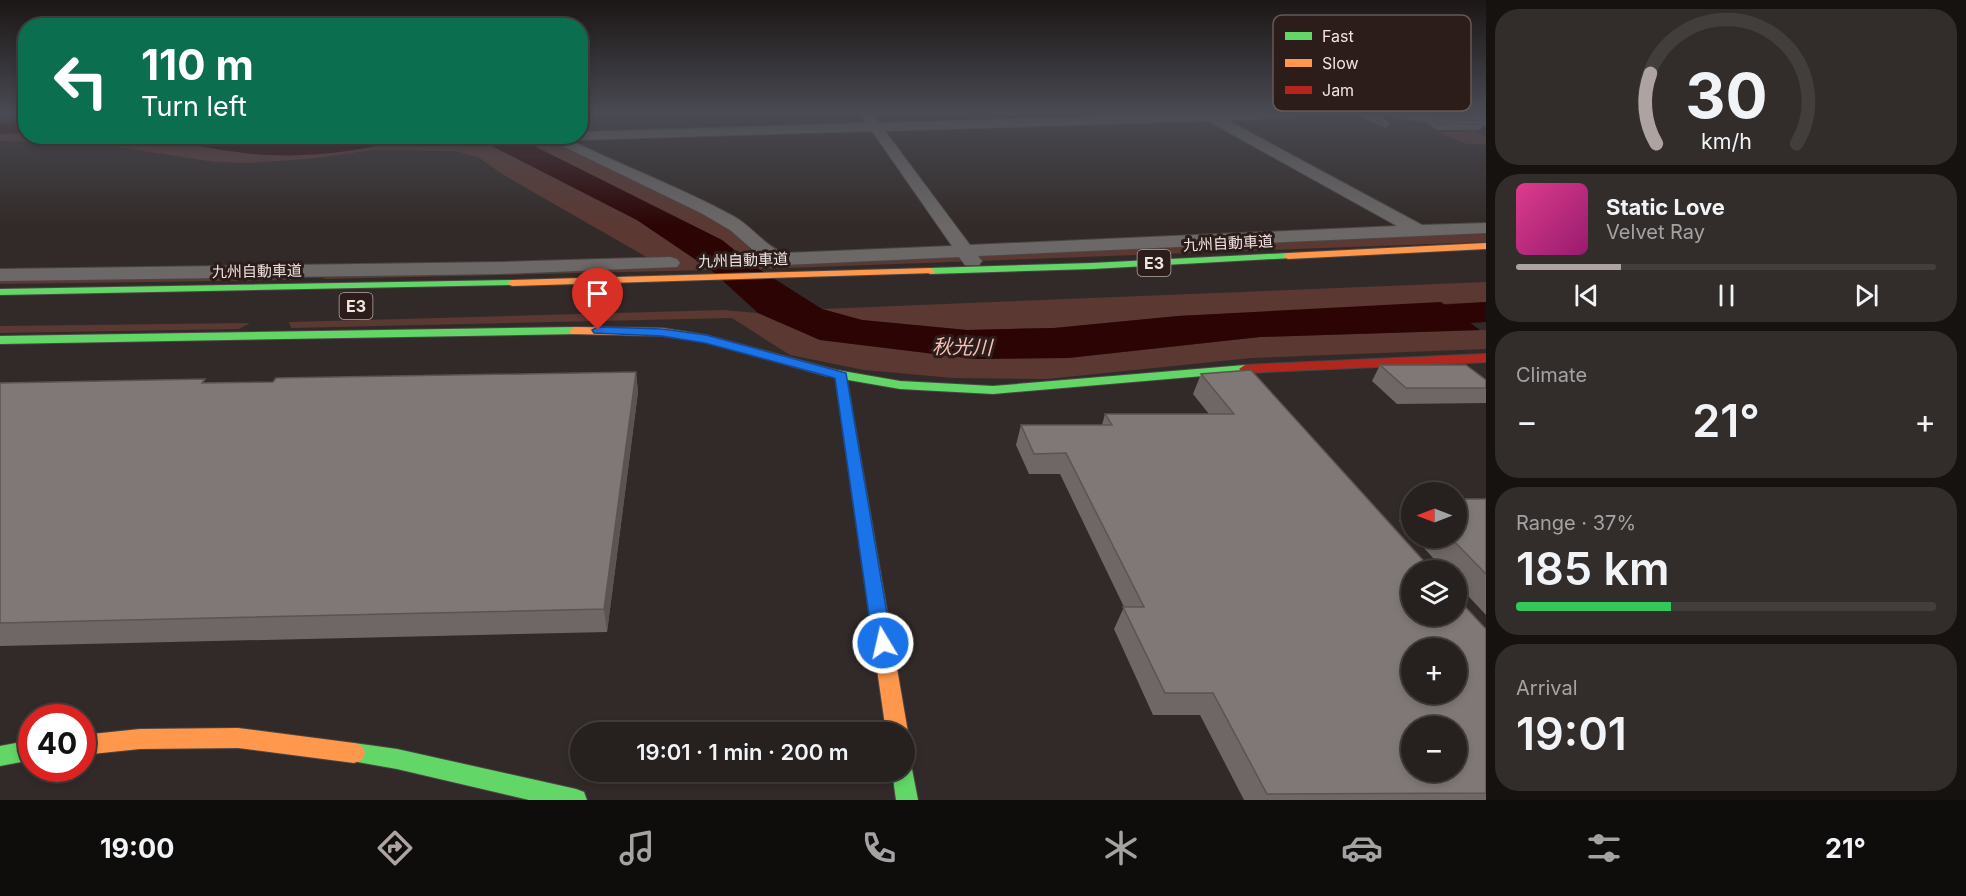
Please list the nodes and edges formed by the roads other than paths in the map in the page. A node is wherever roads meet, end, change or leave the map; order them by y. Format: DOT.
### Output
graph roads {
  1 [pos="579,151"];
  2 [pos="893,151"];
  3 [pos="1273,151"];
  4 [pos="1486,228"];
  5 [pos="1419,231"];
  6 [pos="1486,246"];
  7 [pos="968,256"];
  8 [pos="670,263"];
  9 [pos="0,275"];
  10 [pos="0,292"];
  11 [pos="0,340"];
  12 [pos="1486,358"];
  13 [pos="841,376"];
  14 [pos="895,722"];
  15 [pos="96,744"];
  16 [pos="18,753"];
  17 [pos="0,756"];
  18 [pos="905,782"];
  19 [pos="576,800"];
  20 [pos="907,800"];
  1 -- 7 [label="street"];
  2 -- 7 [label="street"];
  3 -- 5 [label="street"];
  4 -- 5 [label="street"];
  5 -- 7 [label="street"];
  6 -- 10 [label="main road, 九州自動車道 / E3"];
  8 -- 9 [label="street"];
  11 -- 13 [label="main road"];
  12 -- 13 [label="main road"];
  13 -- 14 [label="main road"];
  15 -- 19 [label="main road"];
  16 -- 17 [label="main road"];
  18 -- 20 [label="main road"];
}
